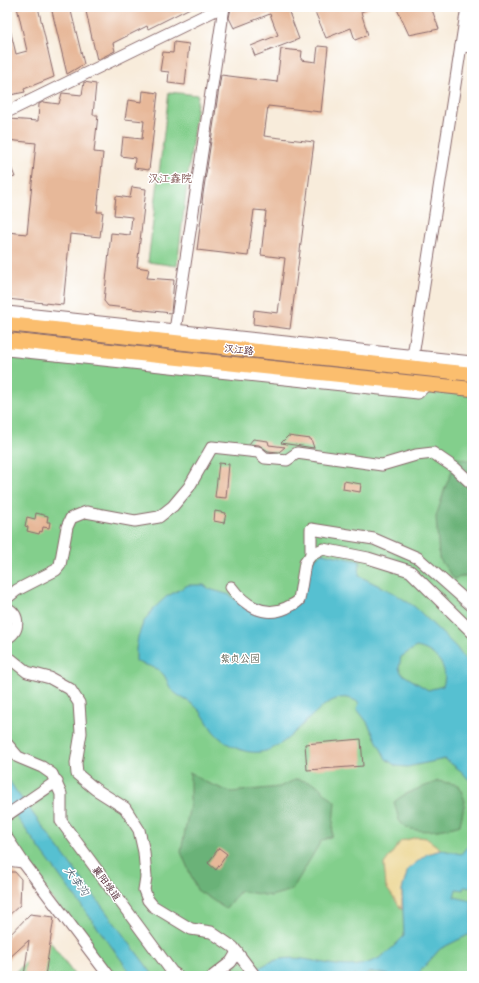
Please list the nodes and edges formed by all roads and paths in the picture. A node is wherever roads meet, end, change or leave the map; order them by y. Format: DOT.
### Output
graph roads {
  1 [pos="223,7"];
  2 [pos="467,7"];
  3 [pos="466,47"];
  4 [pos="7,112"];
  5 [pos="7,312"];
  6 [pos="7,324"];
  7 [pos="174,336"];
  8 [pos="7,340"];
  9 [pos="7,350"];
  10 [pos="413,356"];
  11 [pos="472,362"];
  12 [pos="472,374"];
  13 [pos="426,385"];
  14 [pos="472,390"];
  15 [pos="472,484"];
  16 [pos="311,555"];
  17 [pos="231,587"];
  18 [pos="7,598"];
  19 [pos="472,606"];
  20 [pos="7,608"];
  21 [pos="472,632"];
  22 [pos="7,638"];
  23 [pos="7,656"];
  24 [pos="7,744"];
  25 [pos="57,781"];
  26 [pos="7,816"];
  27 [pos="7,838"];
  28 [pos="7,860"];
  29 [pos="23,862"];
  30 [pos="237,952"];
  31 [pos="109,976"];
  32 [pos="178,976"];
  33 [pos="213,976"];
  34 [pos="255,976"];
  1 -- 4 [label="street"];
  1 -- 7 [label="street"];
  2 -- 3 [label="street"];
  3 -- 10 [label="street"];
  5 -- 7 [label="street"];
  6 -- 7 [label="main road, 汉江路"];
  7 -- 10 [label="street"];
  7 -- 12 [label="main road, 汉江路"];
  8 -- 13 [label="main road, 汉江路"];
  9 -- 13 [label="street"];
  10 -- 11 [label="street"];
  13 -- 14 [label="main road, 汉江路"];
  15 -- 18 [label="street"];
  16 -- 17 [label="street"];
  16 -- 19 [label="street"];
  16 -- 21 [label="street"];
  20 -- 22 [label="street"];
  23 -- 30 [label="street"];
  24 -- 25 [label="street"];
  25 -- 26 [label="street"];
  25 -- 32 [label="street, 襄阳绿道"];
  27 -- 29 [label="street"];
  28 -- 29 [label="street"];
  29 -- 31 [label="street"];
  30 -- 33 [label="street"];
  30 -- 34 [label="street"];
}
